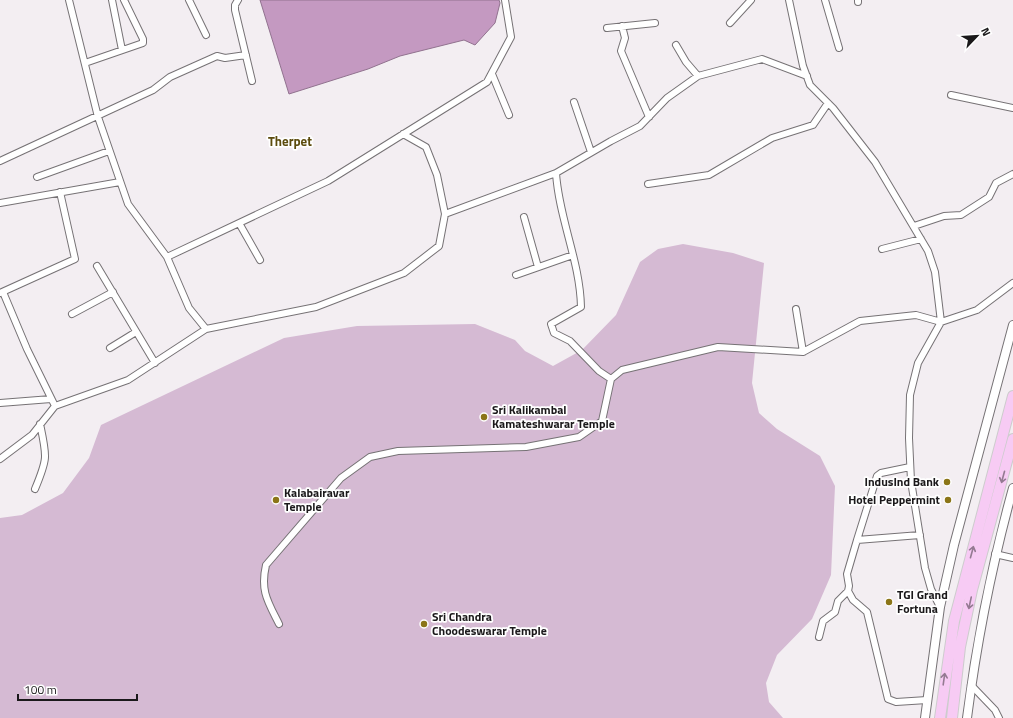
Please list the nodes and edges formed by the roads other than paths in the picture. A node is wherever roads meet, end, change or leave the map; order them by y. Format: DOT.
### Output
graph roads {
  1 [pos="69,0"];
  2 [pos="112,0"];
  3 [pos="124,0"];
  4 [pos="189,0"];
  5 [pos="238,0"];
  6 [pos="505,0"];
  7 [pos="751,0"];
  8 [pos="790,0"];
  9 [pos="825,0"];
  10 [pos="655,23"];
  11 [pos="730,23"];
  12 [pos="622,26"];
  13 [pos="607,28"];
  14 [pos="206,35"];
  15 [pos="676,45"];
  16 [pos="839,48"];
  17 [pos="122,50"];
  18 [pos="246,55"];
  19 [pos="85,63"];
  20 [pos="492,74"];
  21 [pos="698,76"];
  22 [pos="807,76"];
  23 [pos="252,81"];
  24 [pos="951,95"];
  25 [pos="574,102"];
  26 [pos="828,103"];
  27 [pos="1013,108"];
  28 [pos="509,115"];
  29 [pos="98,117"];
  30 [pos="649,117"];
  31 [pos="403,134"];
  32 [pos="109,151"];
  33 [pos="592,152"];
  34 [pos="0,161"];
  35 [pos="556,173"];
  36 [pos="1013,174"];
  37 [pos="37,177"];
  38 [pos="120,182"];
  39 [pos="648,184"];
  40 [pos="60,192"];
  41 [pos="0,203"];
  42 [pos="445,214"];
  43 [pos="524,217"];
  44 [pos="240,223"];
  45 [pos="914,226"];
  46 [pos="921,239"];
  47 [pos="882,248"];
  48 [pos="573,255"];
  49 [pos="167,257"];
  50 [pos="260,260"];
  51 [pos="97,266"];
  52 [pos="538,267"];
  53 [pos="516,275"];
  54 [pos="1013,283"];
  55 [pos="113,292"];
  56 [pos="2,293"];
  57 [pos="796,309"];
  58 [pos="72,314"];
  59 [pos="941,322"];
  60 [pos="1013,324"];
  61 [pos="206,329"];
  62 [pos="136,332"];
  63 [pos="110,348"];
  64 [pos="803,352"];
  65 [pos="155,363"];
  66 [pos="611,379"];
  67 [pos="1013,396"];
  68 [pos="51,398"];
  69 [pos="0,403"];
  70 [pos="55,406"];
  71 [pos="40,424"];
  72 [pos="1013,439"];
  73 [pos="0,459"];
  74 [pos="910,467"];
  75 [pos="1013,488"];
  76 [pos="35,489"];
  77 [pos="920,535"];
  78 [pos="857,540"];
  79 [pos="995,554"];
  80 [pos="1013,558"];
  81 [pos="848,591"];
  82 [pos="940,607"];
  83 [pos="279,624"];
  84 [pos="818,636"];
  85 [pos="971,685"];
  86 [pos="927,700"];
  87 [pos="925,718"];
  88 [pos="940,718"];
  89 [pos="952,718"];
  90 [pos="967,718"];
  91 [pos="999,718"];
  1 -- 19 [label="street"];
  2 -- 17 [label="street"];
  3 -- 17 [label="street"];
  4 -- 14 [label="street"];
  5 -- 18 [label="street"];
  6 -- 20 [label="street"];
  7 -- 11 [label="street"];
  8 -- 22 [label="street"];
  9 -- 16 [label="street"];
  10 -- 12 [label="street"];
  12 -- 13 [label="street"];
  12 -- 30 [label="street"];
  15 -- 21 [label="street"];
  17 -- 19 [label="street"];
  18 -- 23 [label="street"];
  18 -- 29 [label="street"];
  19 -- 29 [label="street"];
  20 -- 28 [label="street"];
  20 -- 31 [label="street"];
  21 -- 22 [label="street"];
  21 -- 30 [label="street"];
  22 -- 26 [label="street"];
  24 -- 27 [label="street"];
  25 -- 33 [label="street"];
  26 -- 39 [label="street"];
  26 -- 45 [label="street"];
  29 -- 32 [label="street"];
  29 -- 34 [label="street"];
  30 -- 33 [label="street"];
  31 -- 42 [label="street"];
  31 -- 44 [label="street"];
  32 -- 37 [label="street"];
  32 -- 38 [label="street"];
  33 -- 35 [label="street"];
  35 -- 42 [label="street"];
  35 -- 48 [label="street"];
  36 -- 45 [label="street"];
  38 -- 40 [label="street"];
  38 -- 49 [label="street"];
  40 -- 41 [label="street"];
  40 -- 56 [label="street"];
  42 -- 61 [label="street"];
  43 -- 52 [label="street"];
  44 -- 49 [label="street"];
  44 -- 50 [label="street"];
  45 -- 46 [label="street"];
  46 -- 47 [label="street"];
  46 -- 59 [label="street"];
  48 -- 52 [label="street"];
  48 -- 66 [label="street"];
  49 -- 61 [label="street"];
  51 -- 55 [label="street"];
  52 -- 53 [label="street"];
  54 -- 59 [label="street"];
  55 -- 58 [label="street"];
  55 -- 62 [label="street"];
  56 -- 68 [label="street"];
  57 -- 64 [label="street"];
  59 -- 64 [label="street"];
  59 -- 74 [label="street"];
  60 -- 82 [label="street"];
  61 -- 65 [label="street"];
  62 -- 63 [label="street"];
  62 -- 65 [label="street"];
  64 -- 66 [label="street"];
  65 -- 70 [label="street"];
  66 -- 83 [label="street"];
  88 -- 67 [label="highway, one-way"];
  68 -- 69 [label="street"];
  68 -- 70 [label="street"];
  70 -- 71 [label="street"];
  71 -- 73 [label="street"];
  71 -- 76 [label="street"];
  72 -- 89 [label="highway, one-way"];
  74 -- 77 [label="street"];
  74 -- 78 [label="street"];
  75 -- 79 [label="street"];
  77 -- 78 [label="street"];
  77 -- 82 [label="street"];
  78 -- 81 [label="street"];
  79 -- 80 [label="street"];
  79 -- 85 [label="street"];
  81 -- 84 [label="street"];
  81 -- 86 [label="street"];
  82 -- 86 [label="street"];
  85 -- 90 [label="street"];
  85 -- 91 [label="street"];
  86 -- 87 [label="street"];
}
